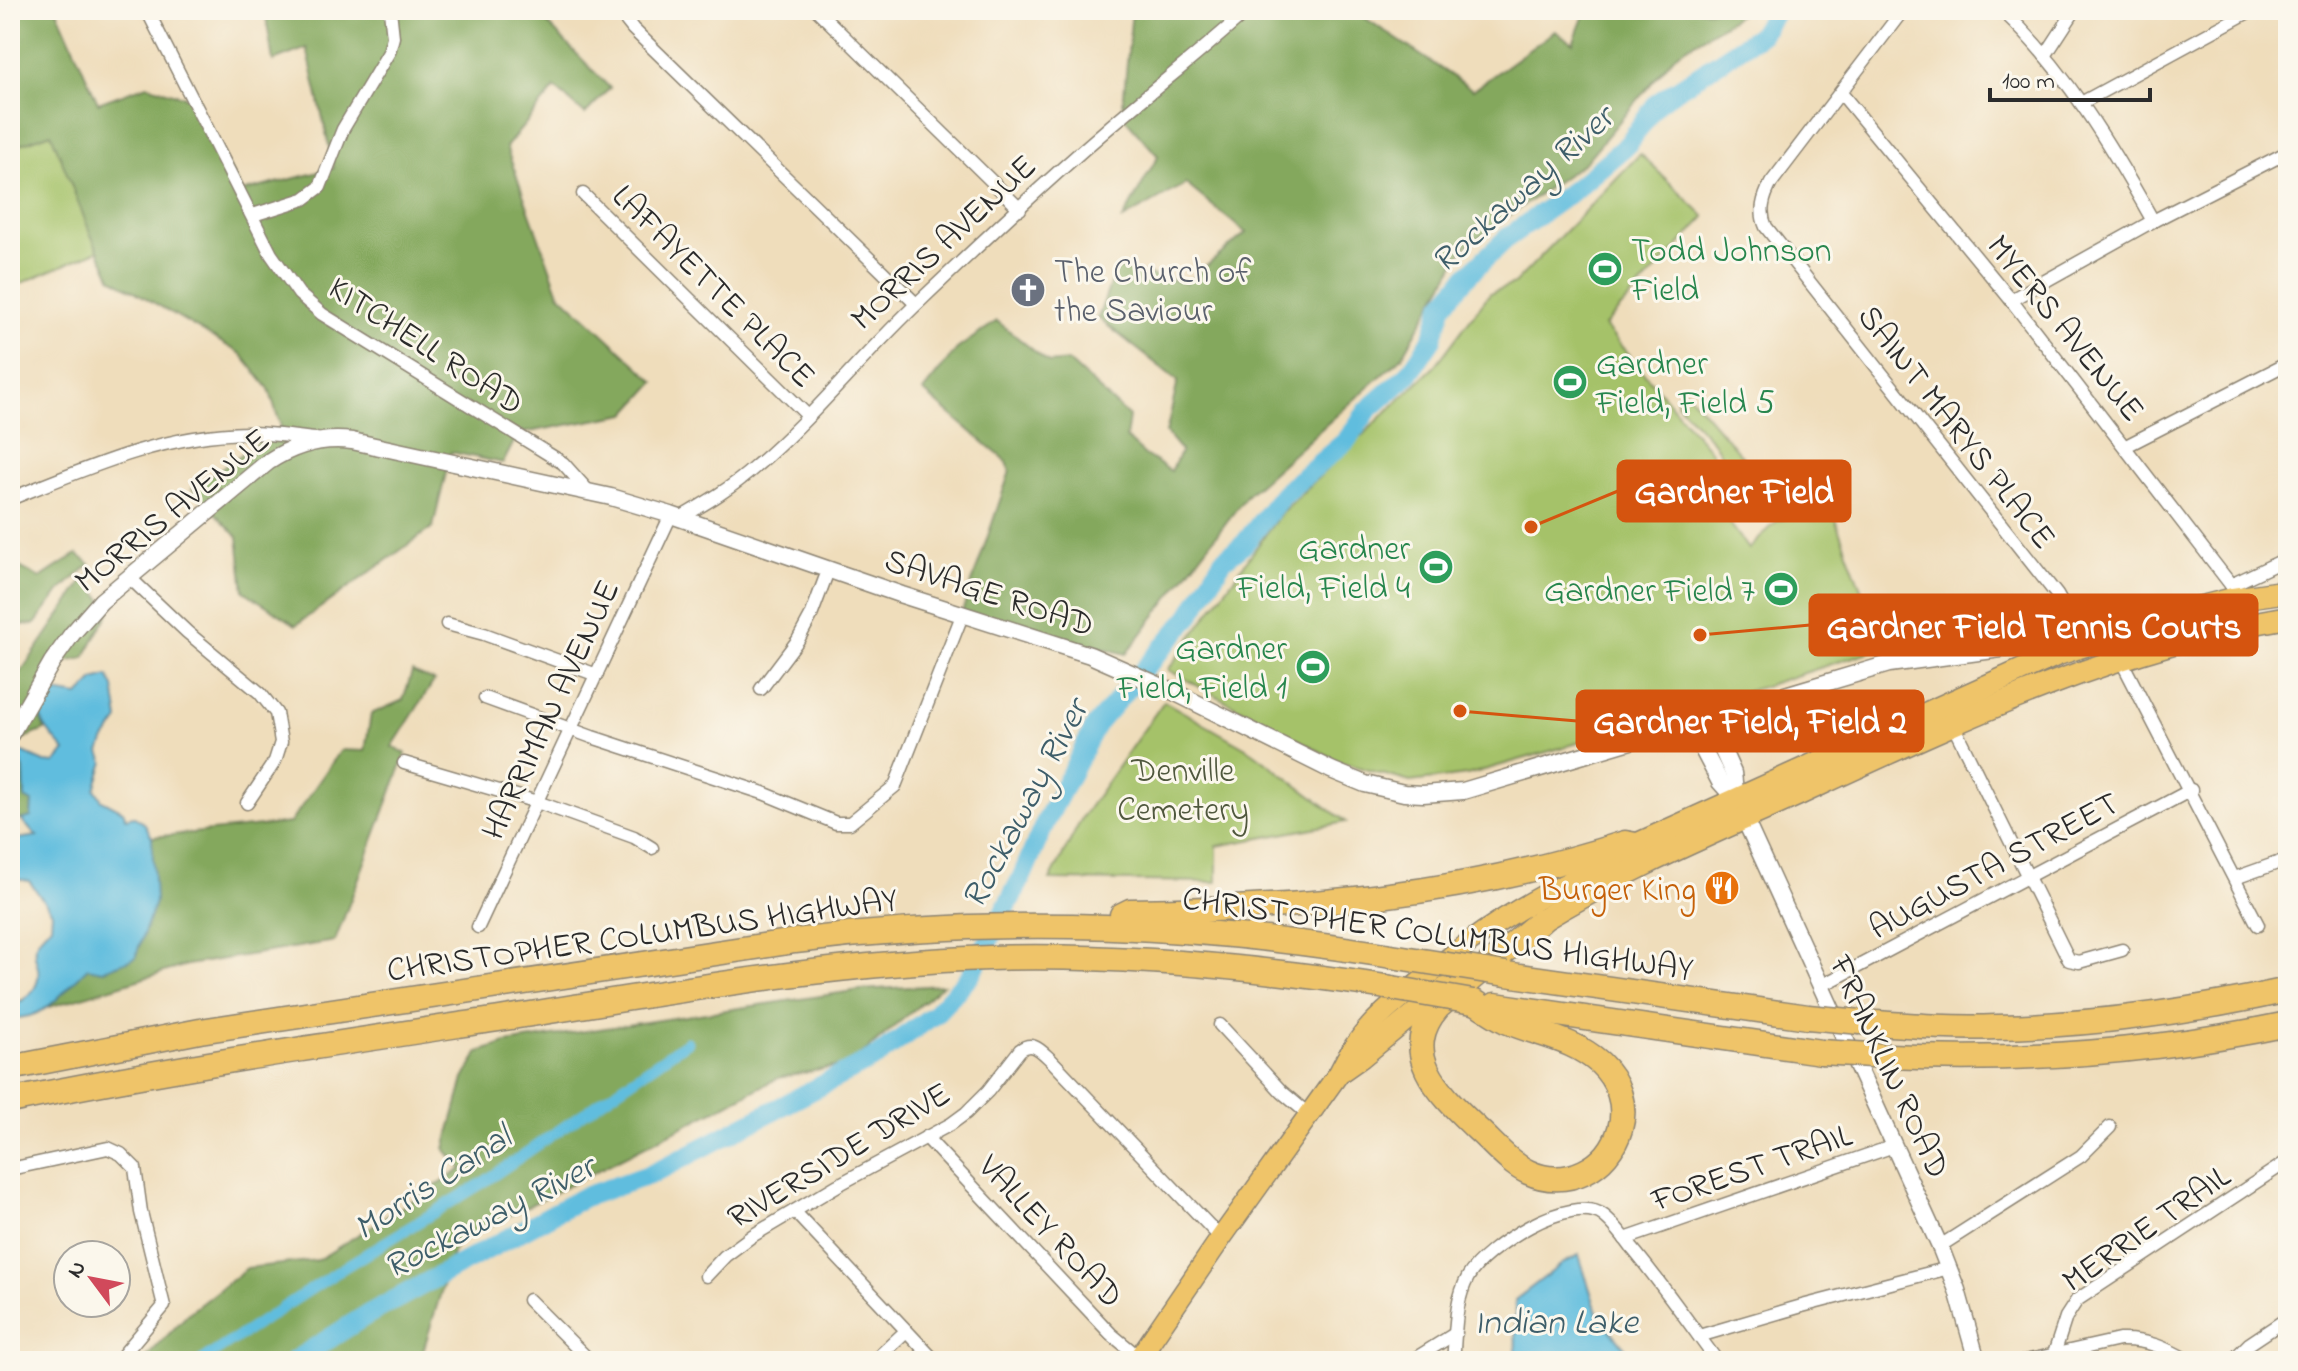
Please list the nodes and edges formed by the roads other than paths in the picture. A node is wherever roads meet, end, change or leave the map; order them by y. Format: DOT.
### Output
graph roads {
  1 [pos="147,10"];
  2 [pos="390,10"];
  3 [pos="618,10"];
  4 [pos="817,10"];
  5 [pos="1248,10"];
  6 [pos="1903,10"];
  7 [pos="2002,10"];
  8 [pos="2075,10"];
  9 [pos="2252,10"];
  10 [pos="2045,56"];
  11 [pos="1841,93"];
  12 [pos="2081,103"];
  13 [pos="2288,152"];
  14 [pos="583,194"];
  15 [pos="1020,209"];
  16 [pos="253,215"];
  17 [pos="2153,221"];
  18 [pos="2011,300"];
  19 [pos="916,304"];
  20 [pos="2288,363"];
  21 [pos="808,416"];
  22 [pos="328,440"];
  23 [pos="2126,446"];
  24 [pos="589,492"];
  25 [pos="10,499"];
  26 [pos="619,499"];
  27 [pos="675,516"];
  28 [pos="2288,558"];
  29 [pos="829,568"];
  30 [pos="129,577"];
  31 [pos="2288,581"];
  32 [pos="2288,591"];
  33 [pos="2226,593"];
  34 [pos="2255,596"];
  35 [pos="963,613"];
  36 [pos="2288,617"];
  37 [pos="447,624"];
  38 [pos="2075,647"];
  39 [pos="2120,658"];
  40 [pos="597,675"];
  41 [pos="761,689"];
  42 [pos="485,698"];
  43 [pos="1708,718"];
  44 [pos="1952,723"];
  45 [pos="572,728"];
  46 [pos="1666,731"];
  47 [pos="10,735"];
  48 [pos="1699,742"];
  49 [pos="404,763"];
  50 [pos="2191,790"];
  51 [pos="537,802"];
  52 [pos="247,803"];
  53 [pos="1741,810"];
  54 [pos="1636,845"];
  55 [pos="652,848"];
  56 [pos="2288,867"];
  57 [pos="2028,877"];
  58 [pos="2235,878"];
  59 [pos="1541,921"];
  60 [pos="1102,925"];
  61 [pos="2258,925"];
  62 [pos="478,927"];
  63 [pos="2122,950"];
  64 [pos="1821,986"];
  65 [pos="2288,990"];
  66 [pos="1474,1002"];
  67 [pos="2288,1024"];
  68 [pos="1220,1025"];
  69 [pos="10,1068"];
  70 [pos="1339,1073"];
  71 [pos="10,1101"];
  72 [pos="1308,1114"];
  73 [pos="2110,1127"];
  74 [pos="926,1137"];
  75 [pos="1894,1146"];
  76 [pos="2288,1161"];
  77 [pos="10,1169"];
  78 [pos="794,1211"];
  79 [pos="1221,1238"];
  80 [pos="1625,1239"];
  81 [pos="1940,1246"];
  82 [pos="1949,1268"];
  83 [pos="706,1276"];
  84 [pos="529,1300"];
  85 [pos="2288,1318"];
  86 [pos="906,1331"];
  87 [pos="1456,1333"];
  88 [pos="1699,1336"];
  89 [pos="2054,1354"];
  90 [pos="1138,1359"];
  91 [pos="119,1360"];
  92 [pos="590,1361"];
  93 [pos="874,1361"];
  94 [pos="935,1361"];
  95 [pos="1411,1361"];
  96 [pos="1453,1361"];
  97 [pos="1717,1361"];
  98 [pos="1977,1361"];
  99 [pos="2025,1361"];
  100 [pos="2189,1361"];
  101 [pos="2232,1361"];
  1 -- 16 [label="street, KITCHELL ROAD"];
  2 -- 16 [label="street"];
  3 -- 19 [label="street"];
  4 -- 15 [label="street"];
  5 -- 15 [label="street, MORRIS AVENUE"];
  6 -- 11 [label="street"];
  7 -- 10 [label="street"];
  8 -- 10 [label="street"];
  9 -- 12 [label="street"];
  10 -- 12 [label="street"];
  11 -- 18 [label="street, MYERS AVENUE"];
  11 -- 38 [label="street, SAINT MARYS PLACE"];
  12 -- 17 [label="street"];
  13 -- 17 [label="street"];
  14 -- 21 [label="street, LAFAYETTE PLACE"];
  15 -- 19 [label="street, MORRIS AVENUE"];
  16 -- 24 [label="street, KITCHELL ROAD"];
  17 -- 18 [label="street"];
  18 -- 23 [label="street, MYERS AVENUE"];
  19 -- 21 [label="street, MORRIS AVENUE"];
  20 -- 23 [label="street"];
  21 -- 27 [label="street, MORRIS AVENUE"];
  22 -- 24 [label="street, MORRIS AVENUE"];
  22 -- 25 [label="street"];
  22 -- 30 [label="street, MORRIS AVENUE"];
  23 -- 33 [label="street, MYERS AVENUE"];
  24 -- 26 [label="street, MORRIS AVENUE"];
  26 -- 27 [label="street, SAVAGE ROAD"];
  27 -- 29 [label="street, SAVAGE ROAD"];
  27 -- 40 [label="street, HARRIMAN AVENUE"];
  28 -- 33 [label="street"];
  29 -- 35 [label="street, SAVAGE ROAD"];
  29 -- 41 [label="street"];
  30 -- 47 [label="street, MORRIS AVENUE"];
  30 -- 52 [label="street"];
  31 -- 34 [label="highway"];
  32 -- 34 [label="highway"];
  33 -- 34 [label="highway"];
  33 -- 38 [label="highway"];
  35 -- 45 [label="street"];
  35 -- 46 [label="street, SAVAGE ROAD"];
  36 -- 39 [label="highway"];
  37 -- 40 [label="street"];
  38 -- 43 [label="street, SAVAGE ROAD"];
  38 -- 53 [label="highway"];
  39 -- 44 [label="highway"];
  39 -- 50 [label="street"];
  40 -- 45 [label="street, HARRIMAN AVENUE"];
  42 -- 45 [label="street"];
  43 -- 46 [label="street, SAVAGE ROAD"];
  43 -- 48 [label="street"];
  43 -- 53 [label="street, FRANKLIN ROAD"];
  44 -- 53 [label="highway"];
  44 -- 57 [label="street"];
  45 -- 51 [label="street, HARRIMAN AVENUE"];
  46 -- 48 [label="street"];
  48 -- 53 [label="street, FRANKLIN ROAD"];
  49 -- 51 [label="street"];
  50 -- 57 [label="street, AUGUSTA STREET"];
  50 -- 58 [label="street"];
  51 -- 55 [label="street"];
  51 -- 62 [label="street, HARRIMAN AVENUE"];
  53 -- 54 [label="highway"];
  53 -- 59 [label="highway"];
  53 -- 64 [label="street, FRANKLIN ROAD"];
  54 -- 60 [label="highway"];
  54 -- 70 [label="main road"];
  56 -- 58 [label="street"];
  57 -- 63 [label="street"];
  57 -- 64 [label="street, AUGUSTA STREET"];
  58 -- 61 [label="street"];
  59 -- 66 [label="highway"];
  59 -- 70 [label="main road"];
  60 -- 65 [label="highway, CHRISTOPHER COLUMBUS HIGHWAY, bridge"];
  60 -- 69 [label="highway, CHRISTOPHER COLUMBUS HIGHWAY"];
  64 -- 75 [label="street, FRANKLIN ROAD"];
  66 -- 67 [label="highway, CHRISTOPHER COLUMBUS HIGHWAY, bridge"];
  66 -- 71 [label="highway, CHRISTOPHER COLUMBUS HIGHWAY, bridge"];
  68 -- 72 [label="street"];
  70 -- 72 [label="main road"];
  72 -- 79 [label="main road"];
  73 -- 81 [label="street"];
  74 -- 78 [label="street, RIVERSIDE DRIVE"];
  74 -- 79 [label="street, RIVERSIDE DRIVE"];
  74 -- 90 [label="street, VALLEY ROAD"];
  75 -- 80 [label="street, FOREST TRAIL"];
  75 -- 81 [label="street, FRANKLIN ROAD"];
  76 -- 89 [label="street, MERRIE TRAIL"];
  77 -- 91 [label="street"];
  78 -- 83 [label="street, RIVERSIDE DRIVE"];
  78 -- 86 [label="street"];
  79 -- 90 [label="main road"];
  80 -- 87 [label="street"];
  80 -- 88 [label="street"];
  81 -- 82 [label="street, FRANKLIN ROAD"];
  82 -- 88 [label="street"];
  82 -- 98 [label="street, FRANKLIN ROAD"];
  84 -- 92 [label="street"];
  85 -- 101 [label="street"];
  86 -- 93 [label="street"];
  86 -- 94 [label="street"];
  87 -- 95 [label="street"];
  87 -- 96 [label="street"];
  88 -- 97 [label="street"];
  89 -- 99 [label="street"];
  89 -- 100 [label="street"];
}
